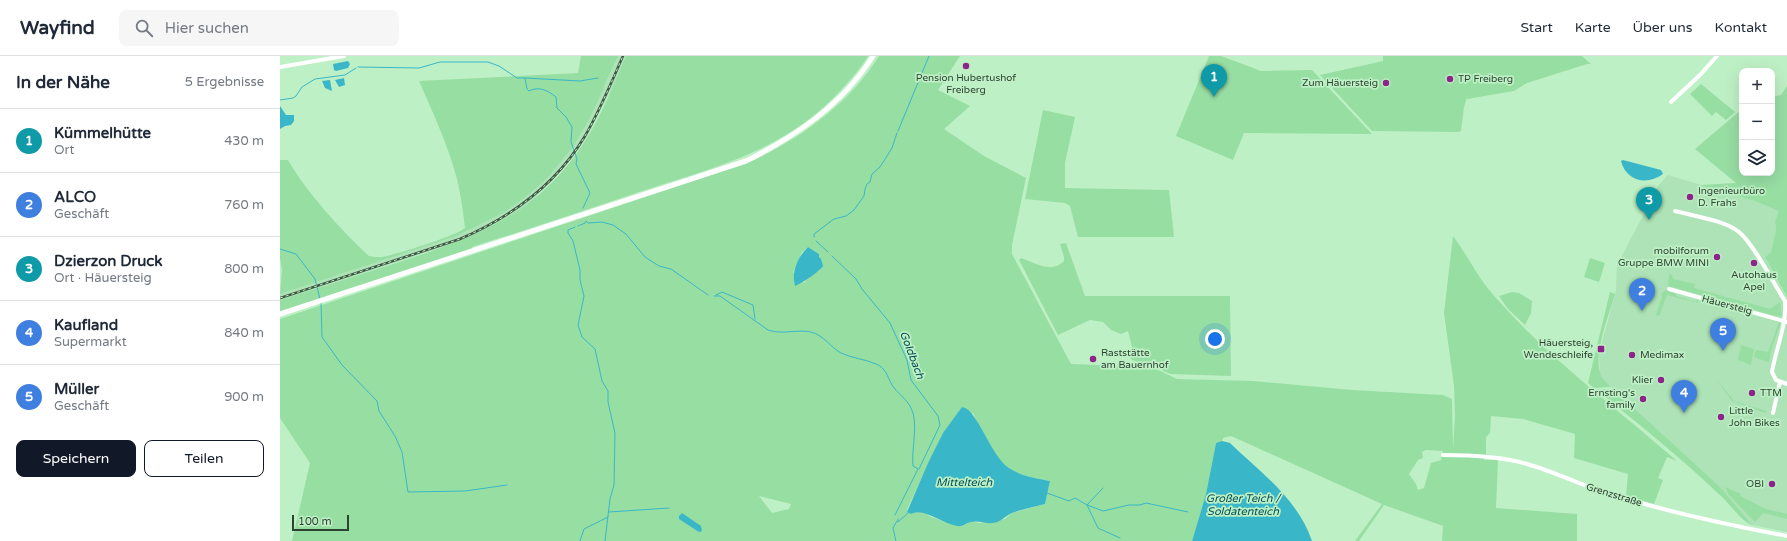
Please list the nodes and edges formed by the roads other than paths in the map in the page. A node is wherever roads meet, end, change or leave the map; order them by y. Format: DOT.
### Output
graph roads {
  1 [pos="344,56"];
  2 [pos="873,56"];
  3 [pos="1717,56"];
  4 [pos="280,67"];
  5 [pos="1671,102"];
  6 [pos="1675,211"];
  7 [pos="1669,289"];
  8 [pos="280,314"];
  9 [pos="1786,322"];
  10 [pos="1780,382"];
  11 [pos="1787,384"];
  12 [pos="1773,413"];
  13 [pos="1443,455"];
  14 [pos="1787,536"];
  1 -- 4 [label="street"];
  2 -- 8 [label="main road"];
  3 -- 5 [label="street"];
  6 -- 9 [label="street"];
  7 -- 9 [label="street, Häuersteig"];
  9 -- 10 [label="street"];
  10 -- 11 [label="street"];
  10 -- 12 [label="street"];
  13 -- 14 [label="street, Grenzstraße"];
}
